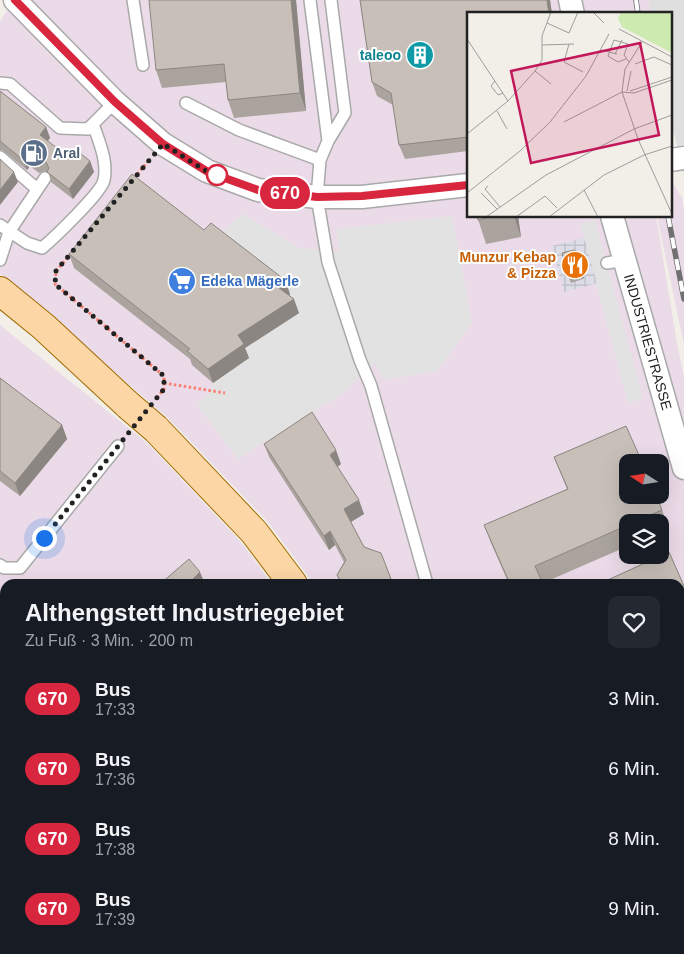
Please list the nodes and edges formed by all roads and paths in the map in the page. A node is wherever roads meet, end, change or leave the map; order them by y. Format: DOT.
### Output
graph roads {
  1 [pos="15,0"];
  2 [pos="133,0"];
  3 [pos="310,0"];
  4 [pos="331,0"];
  5 [pos="143,65"];
  6 [pos="0,83"];
  7 [pos="115,102"];
  8 [pos="186,103"];
  9 [pos="93,124"];
  10 [pos="328,141"];
  11 [pos="163,144"];
  12 [pos="0,157"];
  13 [pos="320,160"];
  14 [pos="45,178"];
  15 [pos="132,182"];
  16 [pos="467,185"];
  17 [pos="38,189"];
  18 [pos="317,197"];
  19 [pos="612,218"];
  20 [pos="5,228"];
  21 [pos="75,249"];
  22 [pos="0,260"];
  23 [pos="0,291"];
  24 [pos="164,383"];
  25 [pos="225,393"];
  26 [pos="145,412"];
  27 [pos="118,446"];
  28 [pos="684,468"];
  29 [pos="0,565"];
  30 [pos="289,579"];
  31 [pos="425,579"];
  1 -- 7 [label="street"];
  2 -- 5 [label="lane"];
  3 -- 10 [label="lane"];
  4 -- 10 [label="lane"];
  6 -- 9 [label="lane"];
  7 -- 9 [label="lane"];
  7 -- 11 [label="street"];
  8 -- 13 [label="lane"];
  9 -- 20 [label="lane"];
  10 -- 13 [label="lane"];
  11 -- 15 [label="path"];
  11 -- 18 [label="street"];
  12 -- 17 [label="lane"];
  13 -- 18 [label="lane"];
  14 -- 17 [label="lane"];
  16 -- 18 [label="street"];
  17 -- 20 [label="lane"];
  18 -- 31 [label="lane"];
  19 -- 28 [label="street, INDUSTRIESTRASSE"];
  20 -- 22 [label="lane"];
  21 -- 24 [label="path"];
  23 -- 26 [label="main road"];
  24 -- 25 [label="path"];
  24 -- 26 [label="path"];
  26 -- 30 [label="main road"];
  27 -- 29 [label="lane"];
}
